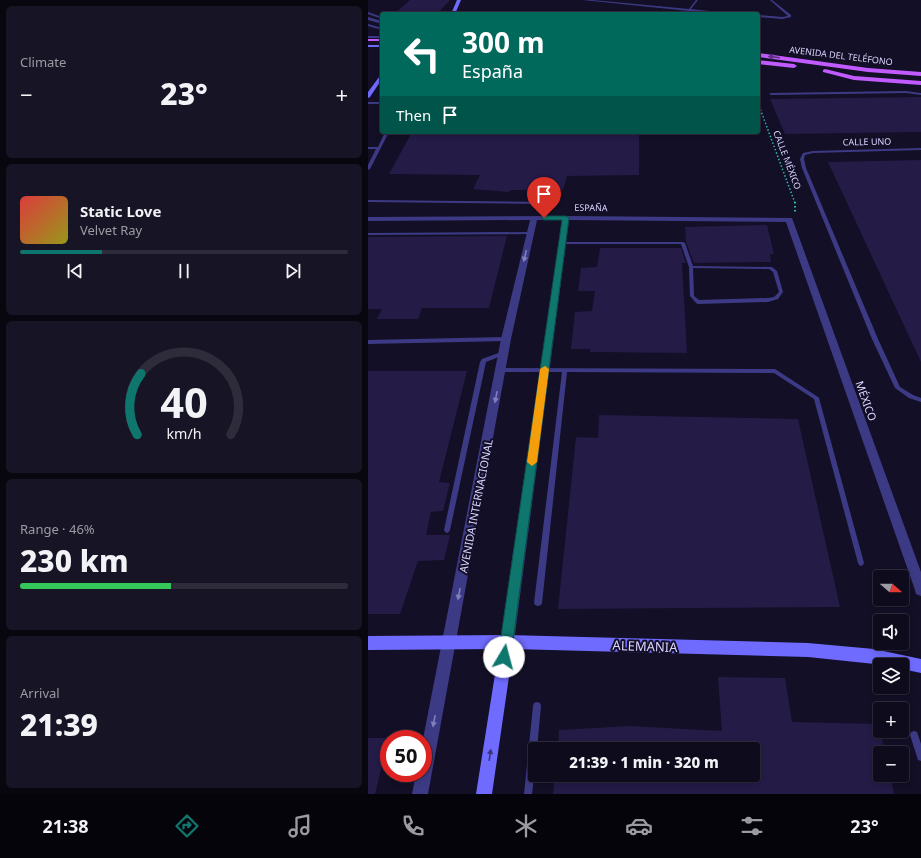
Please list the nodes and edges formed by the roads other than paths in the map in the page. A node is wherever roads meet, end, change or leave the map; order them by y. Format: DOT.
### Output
graph roads {
  1 [pos="459,0"];
  2 [pos="584,0"];
  3 [pos="638,0"];
  4 [pos="697,0"];
  5 [pos="771,0"];
  6 [pos="642,6"];
  7 [pos="688,10"];
  8 [pos="455,12"];
  9 [pos="712,12"];
  10 [pos="368,13"];
  11 [pos="760,16"];
  12 [pos="380,17"];
  13 [pos="368,18"];
  14 [pos="380,22"];
  15 [pos="368,25"];
  16 [pos="380,28"];
  17 [pos="368,39"];
  18 [pos="380,39"];
  19 [pos="368,46"];
  20 [pos="380,46"];
  21 [pos="760,55"];
  22 [pos="760,62"];
  23 [pos="812,62"];
  24 [pos="921,70"];
  25 [pos="825,71"];
  26 [pos="869,73"];
  27 [pos="921,74"];
  28 [pos="380,78"];
  29 [pos="921,79"];
  30 [pos="921,83"];
  31 [pos="771,94"];
  32 [pos="921,94"];
  33 [pos="368,96"];
  34 [pos="368,103"];
  35 [pos="380,104"];
  36 [pos="386,134"];
  37 [pos="368,148"];
  38 [pos="379,148"];
  39 [pos="921,149"];
  40 [pos="368,169"];
  41 [pos="368,201"];
  42 [pos="539,218"];
  43 [pos="566,218"];
  44 [pos="368,219"];
  45 [pos="789,220"];
  46 [pos="368,234"];
  47 [pos="530,234"];
  48 [pos="562,243"];
  49 [pos="691,267"];
  50 [pos="506,339"];
  51 [pos="368,342"];
  52 [pos="504,353"];
  53 [pos="502,370"];
  54 [pos="545,370"];
  55 [pos="565,370"];
  56 [pos="921,400"];
  57 [pos="447,530"];
  58 [pos="861,563"];
  59 [pos="921,590"];
  60 [pos="538,603"];
  61 [pos="450,642"];
  62 [pos="507,642"];
  63 [pos="368,643"];
  64 [pos="921,666"];
  65 [pos="537,706"];
  66 [pos="914,735"];
  67 [pos="921,757"];
  68 [pos="420,794"];
  69 [pos="484,794"];
  70 [pos="528,794"];
  1 -- 8 [label="main road"];
  2 -- 6 [label="lane"];
  3 -- 6 [label="lane"];
  4 -- 7 [label="lane"];
  5 -- 11 [label="lane"];
  6 -- 7 [label="lane"];
  7 -- 9 [label="lane"];
  10 -- 12 [label="lane"];
  13 -- 14 [label="street"];
  15 -- 16 [label="lane"];
  17 -- 18 [label="main road"];
  19 -- 20 [label="main road"];
  23 -- 21 [label="main road, AVENIDA DEL TELÉFONO, one-way"];
  22 -- 25 [label="main road, AVENIDA DEL TELÉFONO"];
  23 -- 24 [label="main road"];
  23 -- 26 [label="main road, AVENIDA DEL TELÉFONO"];
  25 -- 26 [label="main road, AVENIDA DEL TELÉFONO"];
  25 -- 30 [label="main road"];
  26 -- 27 [label="main road, AVENIDA DEL TELÉFONO"];
  26 -- 29 [label="main road, AVENIDA DEL TELÉFONO"];
  28 -- 33 [label="main road"];
  31 -- 32 [label="lane"];
  34 -- 35 [label="lane"];
  36 -- 38 [label="lane"];
  37 -- 38 [label="lane"];
  38 -- 40 [label="lane"];
  39 -- 56 [label="lane, CALLE UNO"];
  41 -- 42 [label="lane"];
  42 -- 43 [label="street, ESPAÑA"];
  42 -- 44 [label="street, ESPAÑA"];
  42 -- 47 [label="street, AVENIDA INTERNACIONAL"];
  43 -- 45 [label="street, ESPAÑA"];
  43 -- 48 [label="street"];
  45 -- 59 [label="street, MÉXICO"];
  46 -- 47 [label="lane"];
  47 -- 50 [label="street, AVENIDA INTERNACIONAL, one-way"];
  48 -- 49 [label="lane"];
  48 -- 54 [label="street"];
  49 -- 49 [label="lane"];
  50 -- 51 [label="lane"];
  50 -- 52 [label="street, AVENIDA INTERNACIONAL"];
  52 -- 53 [label="street, AVENIDA INTERNACIONAL"];
  52 -- 57 [label="lane"];
  53 -- 54 [label="lane"];
  53 -- 61 [label="street, AVENIDA INTERNACIONAL, one-way"];
  54 -- 55 [label="lane"];
  54 -- 62 [label="street"];
  55 -- 58 [label="lane"];
  55 -- 60 [label="lane"];
  61 -- 62 [label="main road, ALEMANIA"];
  61 -- 63 [label="main road, ALEMANIA"];
  61 -- 68 [label="street, AVENIDA INTERNACIONAL, one-way"];
  62 -- 64 [label="main road, ALEMANIA"];
  69 -- 62 [label="main road, one-way"];
  65 -- 70 [label="lane"];
  66 -- 67 [label="lane"];
}
